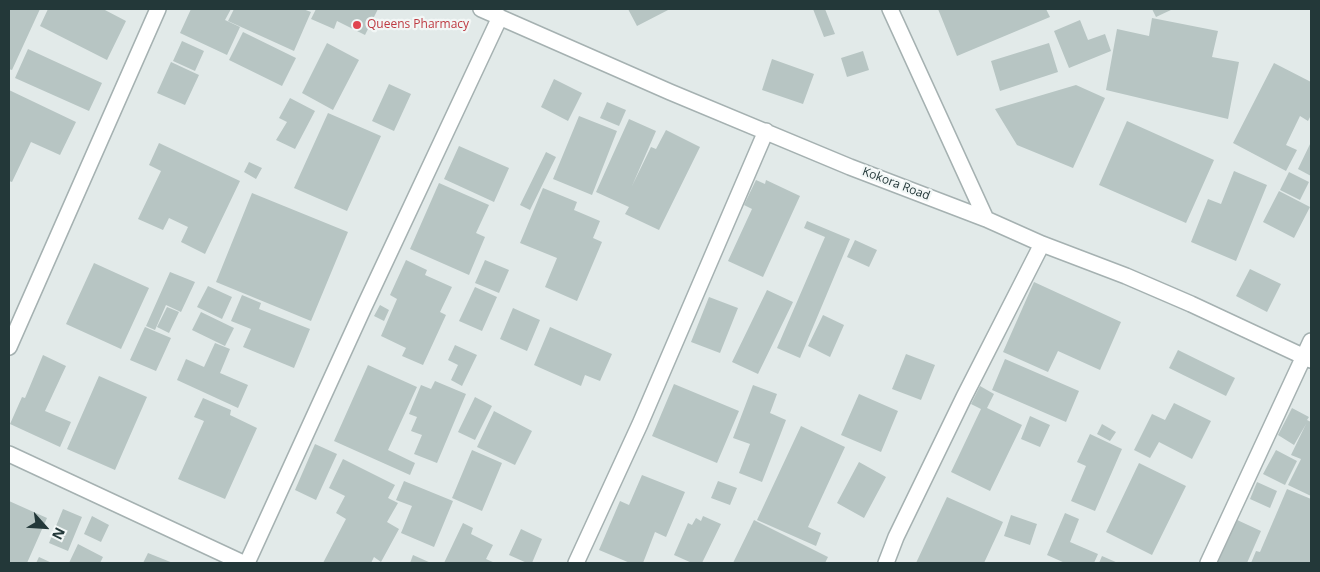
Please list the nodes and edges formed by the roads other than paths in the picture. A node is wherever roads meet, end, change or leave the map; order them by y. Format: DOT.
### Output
graph roads {
  1 [pos="158,9"];
  2 [pos="481,9"];
  3 [pos="890,9"];
  4 [pos="500,17"];
  5 [pos="766,131"];
  6 [pos="986,219"];
  7 [pos="1042,244"];
  8 [pos="1311,341"];
  9 [pos="9,347"];
  10 [pos="1308,358"];
  11 [pos="9,454"];
  12 [pos="245,563"];
  13 [pos="576,563"];
  14 [pos="886,563"];
  15 [pos="1208,563"];
  1 -- 9 [label="street"];
  2 -- 4 [label="street, Kokora Road"];
  3 -- 6 [label="street"];
  4 -- 5 [label="street, Kokora Road"];
  4 -- 12 [label="street"];
  5 -- 6 [label="street, Kokora Road"];
  5 -- 13 [label="street"];
  6 -- 7 [label="street, Kokora Road"];
  7 -- 10 [label="street, Kokora Road"];
  7 -- 14 [label="street"];
  8 -- 10 [label="street"];
  10 -- 15 [label="street"];
  11 -- 12 [label="street"];
}
